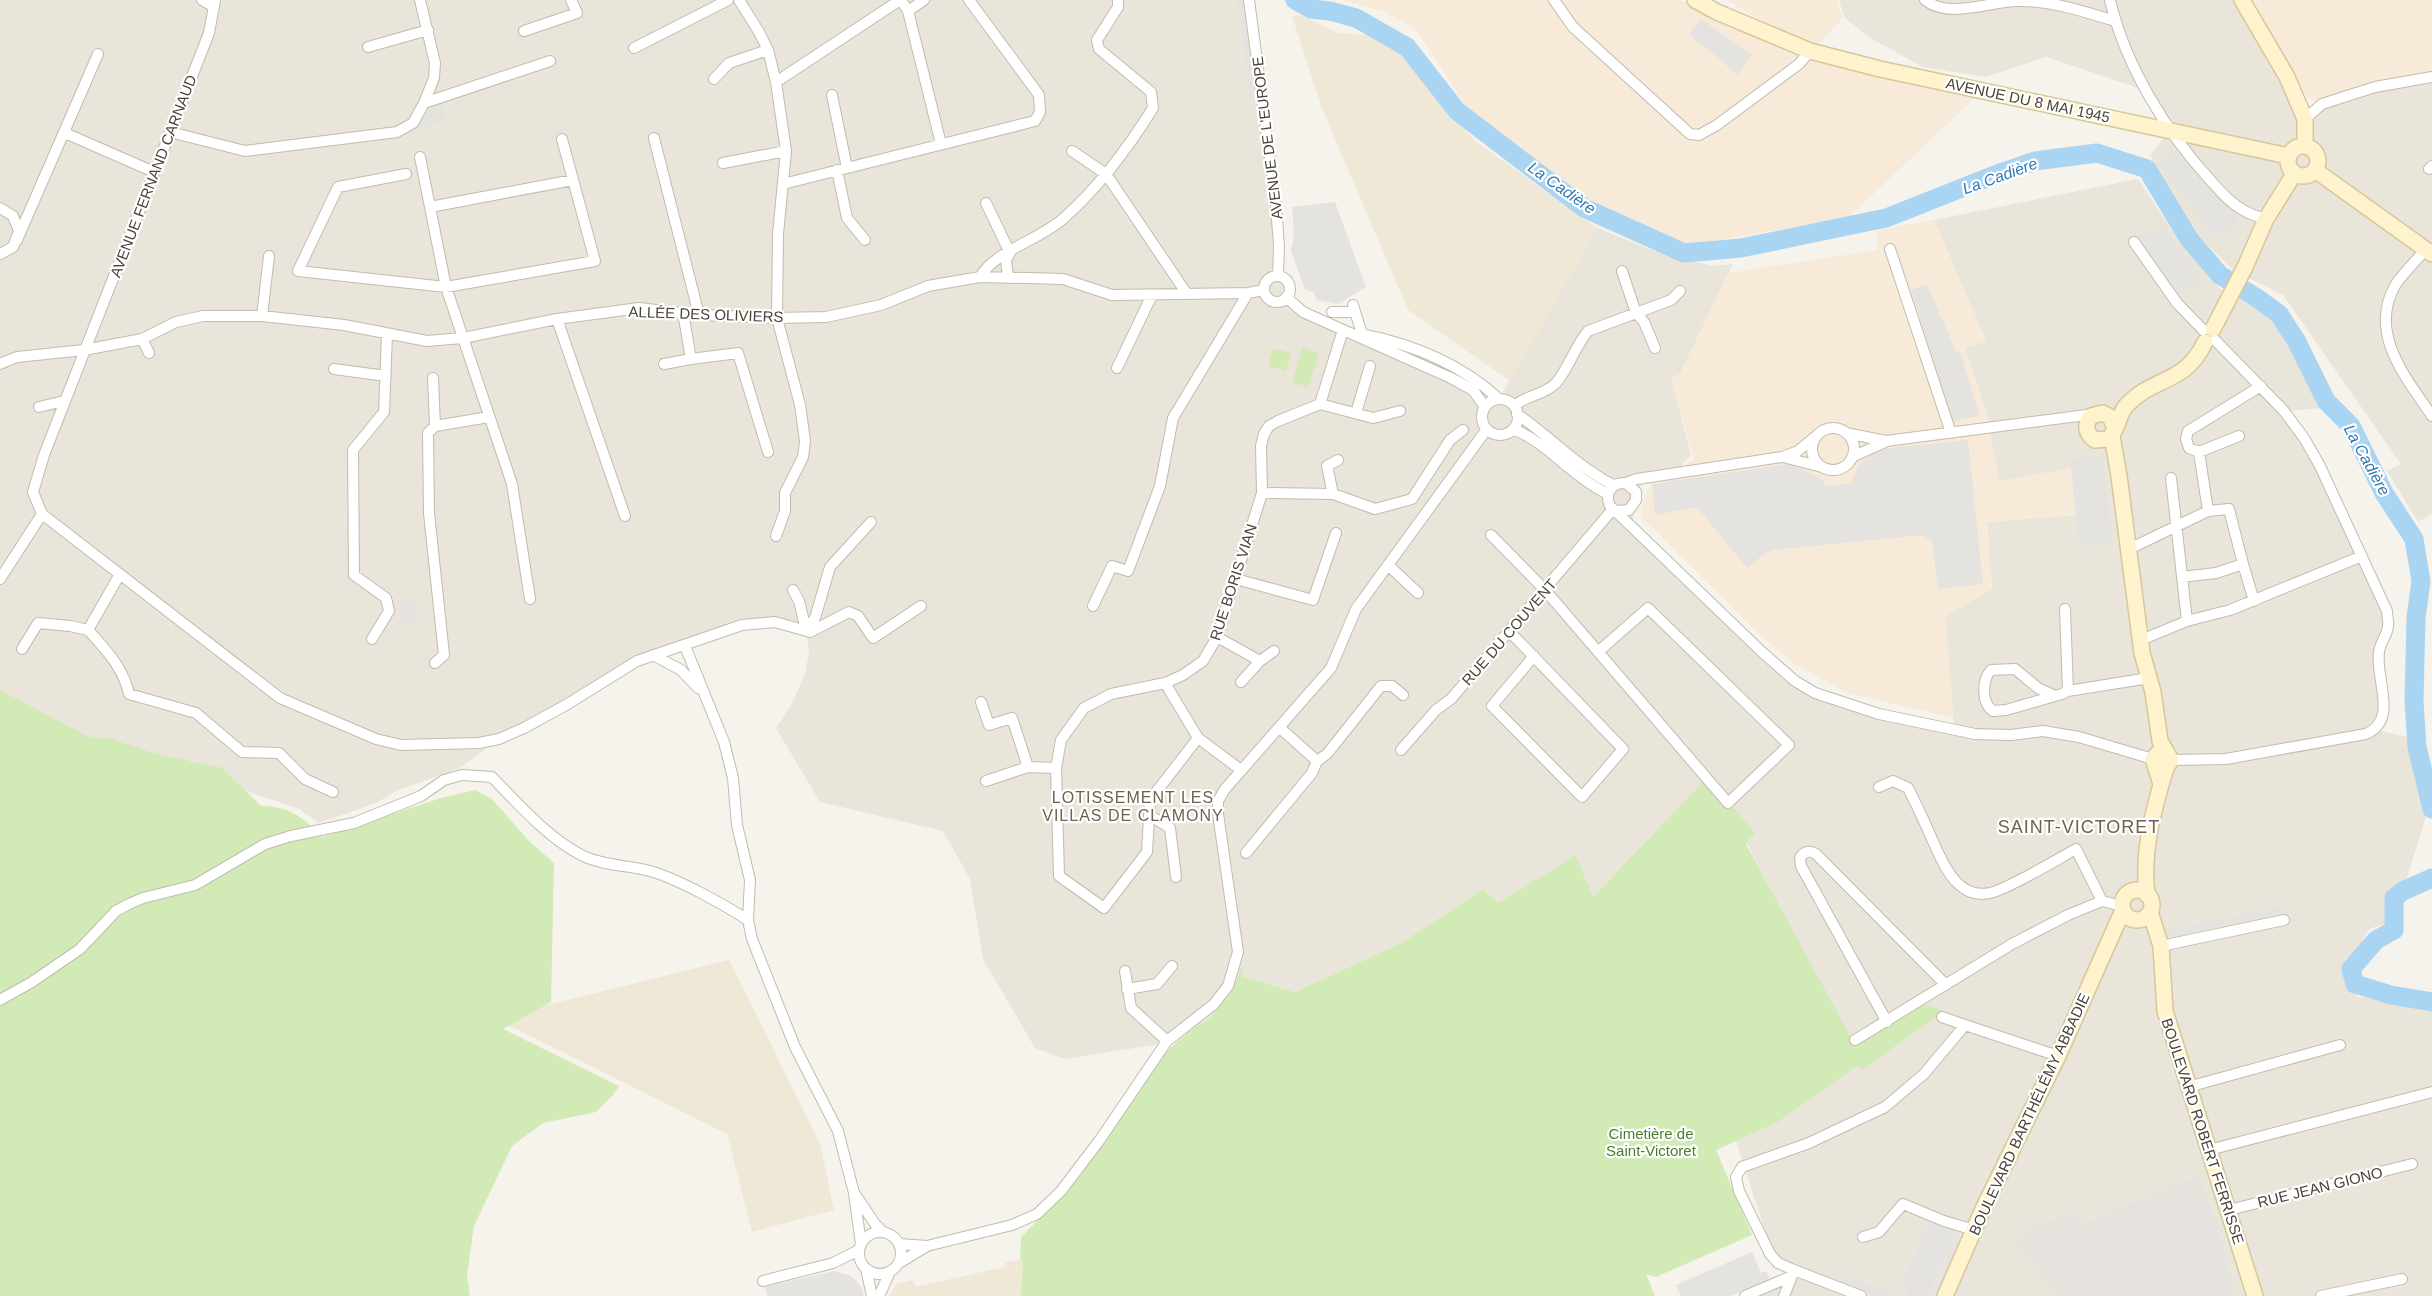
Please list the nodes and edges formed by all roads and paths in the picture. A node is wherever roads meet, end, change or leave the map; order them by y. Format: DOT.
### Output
graph roads {
  1 [pos="202,0"];
  2 [pos="571,0"];
  3 [pos="728,0"];
  4 [pos="739,0"];
  5 [pos="901,0"];
  6 [pos="924,0"];
  7 [pos="969,0"];
  8 [pos="1118,0"];
  9 [pos="1249,0"];
  10 [pos="1554,0"];
  11 [pos="1695,0"];
  12 [pos="1712,0"];
  13 [pos="1925,0"];
  14 [pos="2110,0"];
  15 [pos="2242,0"];
  16 [pos="423,1"];
  17 [pos="215,3"];
  18 [pos="884,4"];
  19 [pos="908,11"];
  20 [pos="2115,20"];
  21 [pos="428,30"];
  22 [pos="524,31"];
  23 [pos="1772,34"];
  24 [pos="368,47"];
  25 [pos="634,48"];
  26 [pos="768,50"];
  27 [pos="1810,51"];
  28 [pos="98,54"];
  29 [pos="550,61"];
  30 [pos="2432,77"];
  31 [pos="714,79"];
  32 [pos="776,82"];
  33 [pos="832,95"];
  34 [pos="424,103"];
  35 [pos="2304,119"];
  36 [pos="2170,130"];
  37 [pos="170,132"];
  38 [pos="65,133"];
  39 [pos="651,138"];
  40 [pos="562,139"];
  41 [pos="941,144"];
  42 [pos="2304,146"];
  43 [pos="1072,150"];
  44 [pos="786,151"];
  45 [pos="2288,156"];
  46 [pos="420,158"];
  47 [pos="723,163"];
  48 [pos="842,169"];
  49 [pos="2315,170"];
  50 [pos="154,172"];
  51 [pos="406,174"];
  52 [pos="1106,174"];
  53 [pos="2294,174"];
  54 [pos="573,180"];
  55 [pos="783,184"];
  56 [pos="986,203"];
  57 [pos="430,207"];
  58 [pos="0,208"];
  59 [pos="2266,219"];
  60 [pos="17,240"];
  61 [pos="865,240"];
  62 [pos="2134,242"];
  63 [pos="1890,249"];
  64 [pos="2429,252"];
  65 [pos="1010,253"];
  66 [pos="1,254"];
  67 [pos="269,256"];
  68 [pos="1622,271"];
  69 [pos="980,276"];
  70 [pos="1278,276"];
  71 [pos="1008,277"];
  72 [pos="446,287"];
  73 [pos="1264,290"];
  74 [pos="1680,291"];
  75 [pos="1187,294"];
  76 [pos="1248,294"];
  77 [pos="1152,295"];
  78 [pos="1286,297"];
  79 [pos="1636,313"];
  80 [pos="691,314"];
  81 [pos="262,316"];
  82 [pos="777,318"];
  83 [pos="557,319"];
  84 [pos="1328,323"];
  85 [pos="1343,330"];
  86 [pos="387,334"];
  87 [pos="1362,334"];
  88 [pos="2209,335"];
  89 [pos="463,338"];
  90 [pos="142,339"];
  91 [pos="1655,348"];
  92 [pos="84,350"];
  93 [pos="149,353"];
  94 [pos="690,359"];
  95 [pos="0,364"];
  96 [pos="664,364"];
  97 [pos="1370,366"];
  98 [pos="1117,368"];
  99 [pos="334,369"];
  100 [pos="386,376"];
  101 [pos="433,378"];
  102 [pos="2261,386"];
  103 [pos="1499,399"];
  104 [pos="64,401"];
  105 [pos="1320,404"];
  106 [pos="39,407"];
  107 [pos="1485,407"];
  108 [pos="2124,408"];
  109 [pos="1515,410"];
  110 [pos="1400,411"];
  111 [pos="1356,413"];
  112 [pos="2101,414"];
  113 [pos="2432,416"];
  114 [pos="489,417"];
  115 [pos="2076,418"];
  116 [pos="435,426"];
  117 [pos="1487,429"];
  118 [pos="1513,429"];
  119 [pos="2086,429"];
  120 [pos="1463,430"];
  121 [pos="1846,433"];
  122 [pos="1951,433"];
  123 [pos="2109,435"];
  124 [pos="1816,436"];
  125 [pos="2239,436"];
  126 [pos="1886,441"];
  127 [pos="768,452"];
  128 [pos="2200,452"];
  129 [pos="1782,457"];
  130 [pos="1852,457"];
  131 [pos="1338,460"];
  132 [pos="1822,468"];
  133 [pos="1654,476"];
  134 [pos="2171,478"];
  135 [pos="1626,483"];
  136 [pos="1610,490"];
  137 [pos="1262,492"];
  138 [pos="1636,492"];
  139 [pos="1333,494"];
  140 [pos="1632,508"];
  141 [pos="1615,510"];
  142 [pos="2208,511"];
  143 [pos="42,514"];
  144 [pos="625,516"];
  145 [pos="871,522"];
  146 [pos="2176,526"];
  147 [pos="1634,527"];
  148 [pos="1336,534"];
  149 [pos="1491,535"];
  150 [pos="776,536"];
  151 [pos="2129,548"];
  152 [pos="2362,556"];
  153 [pos="2243,564"];
  154 [pos="1388,565"];
  155 [pos="120,574"];
  156 [pos="2182,578"];
  157 [pos="0,579"];
  158 [pos="1236,579"];
  159 [pos="793,590"];
  160 [pos="1545,590"];
  161 [pos="1418,593"];
  162 [pos="530,599"];
  163 [pos="2254,601"];
  164 [pos="922,606"];
  165 [pos="1093,606"];
  166 [pos="2065,609"];
  167 [pos="2187,621"];
  168 [pos="88,630"];
  169 [pos="806,630"];
  170 [pos="1510,631"];
  171 [pos="1217,637"];
  172 [pos="372,639"];
  173 [pos="2141,640"];
  174 [pos="685,646"];
  175 [pos="22,649"];
  176 [pos="1274,651"];
  177 [pos="1599,651"];
  178 [pos="653,655"];
  179 [pos="1534,656"];
  180 [pos="1260,661"];
  181 [pos="435,663"];
  182 [pos="2149,678"];
  183 [pos="1241,682"];
  184 [pos="1165,683"];
  185 [pos="2068,690"];
  186 [pos="1403,695"];
  187 [pos="704,696"];
  188 [pos="2055,696"];
  189 [pos="981,702"];
  190 [pos="1280,728"];
  191 [pos="1198,738"];
  192 [pos="1401,750"];
  193 [pos="2162,757"];
  194 [pos="1317,761"];
  195 [pos="1028,767"];
  196 [pos="1056,768"];
  197 [pos="1241,770"];
  198 [pos="986,781"];
  199 [pos="1878,787"];
  200 [pos="333,792"];
  201 [pos="1149,815"];
  202 [pos="1246,853"];
  203 [pos="2144,863"];
  204 [pos="1176,876"];
  205 [pos="2130,892"];
  206 [pos="2148,895"];
  207 [pos="2102,901"];
  208 [pos="2134,914"];
  209 [pos="2281,918"];
  210 [pos="748,920"];
  211 [pos="2158,940"];
  212 [pos="1172,966"];
  213 [pos="1124,971"];
  214 [pos="1946,985"];
  215 [pos="1127,989"];
  216 [pos="0,1000"];
  217 [pos="1942,1017"];
  218 [pos="1887,1022"];
  219 [pos="1966,1025"];
  220 [pos="1856,1040"];
  221 [pos="1167,1041"];
  222 [pos="2340,1045"];
  223 [pos="2058,1056"];
  224 [pos="2188,1086"];
  225 [pos="2432,1092"];
  226 [pos="2210,1150"];
  227 [pos="2412,1164"];
  228 [pos="854,1193"];
  229 [pos="2228,1210"];
  230 [pos="1974,1230"];
  231 [pos="883,1232"];
  232 [pos="1863,1237"];
  233 [pos="899,1244"];
  234 [pos="927,1246"];
  235 [pos="860,1247"];
  236 [pos="833,1263"];
  237 [pos="899,1263"];
  238 [pos="864,1266"];
  239 [pos="890,1272"];
  240 [pos="1793,1273"];
  241 [pos="2402,1279"];
  242 [pos="763,1281"];
  243 [pos="872,1296"];
  244 [pos="879,1296"];
  245 [pos="1745,1296"];
  246 [pos="1784,1296"];
  247 [pos="1861,1296"];
  248 [pos="1945,1296"];
  249 [pos="2255,1296"];
  250 [pos="2321,1296"];
  1 -- 17 [label="street"];
  2 -- 22 [label="street"];
  3 -- 25 [label="street"];
  4 -- 26 [label="street"];
  5 -- 18 [label="street"];
  5 -- 19 [label="street"];
  6 -- 19 [label="street"];
  7 -- 41 [label="street"];
  8 -- 52 [label="street"];
  9 -- 70 [label="street, AVENUE DE L'EUROPE"];
  10 -- 27 [label="street"];
  11 -- 23 [label="main road"];
  12 -- 23 [label="main road"];
  13 -- 20 [label="street"];
  14 -- 20 [label="street"];
  15 -- 35 [label="main road"];
  16 -- 21 [label="street"];
  17 -- 37 [label="street, AVENUE FERNAND CARNAUD"];
  18 -- 32 [label="street"];
  19 -- 41 [label="street"];
  20 -- 36 [label="street"];
  21 -- 24 [label="street"];
  21 -- 34 [label="street"];
  23 -- 27 [label="main road, AVENUE DU 8 MAI 1945"];
  26 -- 31 [label="street"];
  26 -- 32 [label="street"];
  27 -- 36 [label="main road, AVENUE DU 8 MAI 1945"];
  28 -- 38 [label="street"];
  29 -- 34 [label="street"];
  30 -- 35 [label="street"];
  32 -- 44 [label="street"];
  33 -- 48 [label="street"];
  34 -- 37 [label="street"];
  35 -- 42 [label="main road"];
  36 -- 45 [label="main road, AVENUE DU 8 MAI 1945"];
  36 -- 59 [label="street"];
  37 -- 50 [label="street, AVENUE FERNAND CARNAUD"];
  38 -- 50 [label="street"];
  38 -- 60 [label="street"];
  39 -- 80 [label="street"];
  40 -- 54 [label="street"];
  41 -- 48 [label="street"];
  42 -- 45 [label="main road"];
  42 -- 49 [label="main road"];
  43 -- 52 [label="street"];
  44 -- 47 [label="street"];
  44 -- 55 [label="street"];
  45 -- 53 [label="main road"];
  46 -- 57 [label="street"];
  48 -- 55 [label="street"];
  48 -- 61 [label="street"];
  49 -- 53 [label="main road"];
  49 -- 64 [label="main road"];
  50 -- 92 [label="street, AVENUE FERNAND CARNAUD"];
  51 -- 72 [label="street"];
  52 -- 65 [label="street"];
  52 -- 75 [label="street"];
  53 -- 59 [label="main road"];
  54 -- 57 [label="street"];
  54 -- 72 [label="street"];
  55 -- 82 [label="street"];
  56 -- 65 [label="street"];
  57 -- 72 [label="street"];
  58 -- 60 [label="street"];
  59 -- 88 [label="main road"];
  60 -- 66 [label="street"];
  62 -- 88 [label="street"];
  63 -- 122 [label="street"];
  64 -- 113 [label="street"];
  65 -- 69 [label="street"];
  65 -- 71 [label="street"];
  67 -- 81 [label="street"];
  68 -- 79 [label="street"];
  69 -- 71 [label="street, ALLÉE DES OLIVIERS"];
  69 -- 82 [label="street, ALLÉE DES OLIVIERS"];
  70 -- 73 [label="street"];
  70 -- 78 [label="street"];
  71 -- 77 [label="street, ALLÉE DES OLIVIERS"];
  72 -- 89 [label="street"];
  73 -- 76 [label="street, ALLÉE DES OLIVIERS"];
  73 -- 78 [label="street"];
  74 -- 79 [label="street"];
  75 -- 76 [label="street, ALLÉE DES OLIVIERS"];
  75 -- 77 [label="street, ALLÉE DES OLIVIERS"];
  76 -- 165 [label="street"];
  77 -- 98 [label="street"];
  78 -- 84 [label="street"];
  79 -- 91 [label="street"];
  79 -- 109 [label="street"];
  80 -- 82 [label="street, ALLÉE DES OLIVIERS"];
  80 -- 83 [label="street, ALLÉE DES OLIVIERS"];
  80 -- 94 [label="street"];
  81 -- 86 [label="street, ALLÉE DES OLIVIERS"];
  81 -- 90 [label="street, ALLÉE DES OLIVIERS"];
  82 -- 150 [label="street"];
  83 -- 89 [label="street, ALLÉE DES OLIVIERS"];
  83 -- 144 [label="street"];
  84 -- 85 [label="street"];
  84 -- 87 [label="street"];
  85 -- 87 [label="street"];
  85 -- 105 [label="street"];
  85 -- 107 [label="street"];
  86 -- 89 [label="street, ALLÉE DES OLIVIERS"];
  86 -- 100 [label="street"];
  87 -- 103 [label="street"];
  88 -- 102 [label="street"];
  88 -- 108 [label="main road"];
  89 -- 114 [label="street"];
  90 -- 92 [label="street, ALLÉE DES OLIVIERS"];
  90 -- 93 [label="street"];
  92 -- 95 [label="street, ALLÉE DES OLIVIERS"];
  92 -- 104 [label="street, AVENUE FERNAND CARNAUD"];
  94 -- 96 [label="street"];
  94 -- 127 [label="street"];
  97 -- 111 [label="street"];
  99 -- 100 [label="street"];
  100 -- 172 [label="street"];
  101 -- 116 [label="street"];
  102 -- 128 [label="street"];
  102 -- 152 [label="street"];
  103 -- 107 [label="street"];
  103 -- 109 [label="street"];
  104 -- 106 [label="street"];
  104 -- 143 [label="street, AVENUE FERNAND CARNAUD"];
  105 -- 111 [label="street"];
  105 -- 137 [label="street, RUE BORIS VIAN"];
  107 -- 117 [label="street"];
  108 -- 112 [label="main road"];
  108 -- 123 [label="main road"];
  109 -- 118 [label="street"];
  109 -- 136 [label="street"];
  110 -- 111 [label="street"];
  112 -- 115 [label="street"];
  112 -- 119 [label="main road"];
  112 -- 123 [label="main road"];
  114 -- 116 [label="street"];
  114 -- 162 [label="street"];
  115 -- 119 [label="street"];
  115 -- 122 [label="street"];
  116 -- 181 [label="street"];
  117 -- 118 [label="street"];
  117 -- 154 [label="street"];
  118 -- 136 [label="street"];
  119 -- 123 [label="main road"];
  120 -- 139 [label="street"];
  121 -- 124 [label="street"];
  121 -- 126 [label="street"];
  121 -- 130 [label="street"];
  122 -- 126 [label="street"];
  123 -- 151 [label="main road"];
  124 -- 129 [label="street"];
  124 -- 132 [label="street"];
  125 -- 128 [label="street"];
  126 -- 130 [label="street"];
  128 -- 142 [label="street"];
  129 -- 132 [label="street"];
  129 -- 133 [label="street"];
  130 -- 132 [label="street"];
  131 -- 139 [label="street"];
  133 -- 135 [label="street"];
  133 -- 138 [label="street"];
  134 -- 146 [label="street"];
  135 -- 136 [label="street"];
  135 -- 138 [label="street"];
  136 -- 141 [label="street"];
  137 -- 139 [label="street"];
  137 -- 158 [label="street, RUE BORIS VIAN"];
  138 -- 140 [label="street"];
  140 -- 141 [label="street"];
  140 -- 147 [label="street"];
  141 -- 147 [label="street"];
  141 -- 160 [label="street, RUE DU COUVENT"];
  142 -- 146 [label="street"];
  142 -- 153 [label="street"];
  143 -- 155 [label="street"];
  143 -- 157 [label="street"];
  145 -- 169 [label="street"];
  146 -- 151 [label="street"];
  146 -- 156 [label="street"];
  147 -- 193 [label="street"];
  148 -- 158 [label="street"];
  149 -- 160 [label="street"];
  151 -- 173 [label="main road"];
  152 -- 163 [label="street"];
  152 -- 193 [label="street"];
  153 -- 156 [label="street"];
  153 -- 163 [label="street"];
  154 -- 161 [label="street"];
  154 -- 190 [label="street"];
  155 -- 168 [label="street"];
  155 -- 178 [label="street"];
  156 -- 167 [label="street"];
  158 -- 171 [label="street, RUE BORIS VIAN"];
  159 -- 169 [label="street"];
  160 -- 170 [label="street, RUE DU COUVENT"];
  160 -- 177 [label="street"];
  163 -- 167 [label="street"];
  164 -- 169 [label="street"];
  166 -- 185 [label="street"];
  167 -- 173 [label="street"];
  168 -- 175 [label="street"];
  168 -- 200 [label="street"];
  169 -- 174 [label="street"];
  170 -- 179 [label="street"];
  170 -- 192 [label="street, RUE DU COUVENT"];
  171 -- 180 [label="street"];
  171 -- 184 [label="street, RUE BORIS VIAN"];
  173 -- 182 [label="main road"];
  174 -- 178 [label="street"];
  174 -- 187 [label="street"];
  176 -- 180 [label="street"];
  177 -- 177 [label="street"];
  178 -- 187 [label="street"];
  179 -- 179 [label="street"];
  180 -- 183 [label="street"];
  182 -- 185 [label="street"];
  182 -- 193 [label="main road"];
  184 -- 191 [label="street"];
  184 -- 196 [label="street, RUE BORIS VIAN"];
  185 -- 188 [label="street"];
  186 -- 194 [label="street"];
  187 -- 210 [label="street"];
  188 -- 188 [label="street"];
  189 -- 195 [label="street"];
  190 -- 194 [label="street"];
  190 -- 197 [label="street"];
  191 -- 197 [label="street"];
  191 -- 201 [label="street"];
  193 -- 203 [label="main road"];
  194 -- 202 [label="street"];
  195 -- 196 [label="street"];
  195 -- 198 [label="street"];
  196 -- 201 [label="street, RUE BORIS VIAN"];
  197 -- 221 [label="street"];
  199 -- 207 [label="street"];
  201 -- 204 [label="street"];
  203 -- 205 [label="main road"];
  203 -- 206 [label="main road"];
  205 -- 206 [label="main road"];
  205 -- 208 [label="main road"];
  206 -- 208 [label="main road"];
  207 -- 208 [label="street"];
  207 -- 214 [label="street"];
  208 -- 211 [label="main road"];
  208 -- 223 [label="main road, BOULEVARD BARTHÉLÉMY ABBADIE"];
  209 -- 211 [label="street"];
  210 -- 216 [label="street"];
  210 -- 228 [label="street"];
  211 -- 224 [label="main road, BOULEVARD ROBERT FERRISSE"];
  212 -- 215 [label="street"];
  213 -- 215 [label="street"];
  214 -- 218 [label="street"];
  214 -- 218 [label="street"];
  215 -- 221 [label="street"];
  217 -- 219 [label="street"];
  218 -- 220 [label="street"];
  219 -- 223 [label="street"];
  219 -- 240 [label="street"];
  221 -- 234 [label="street"];
  222 -- 224 [label="street"];
  223 -- 230 [label="main road, BOULEVARD BARTHÉLÉMY ABBADIE"];
  224 -- 226 [label="main road, BOULEVARD ROBERT FERRISSE"];
  225 -- 226 [label="street"];
  226 -- 229 [label="main road, BOULEVARD ROBERT FERRISSE"];
  227 -- 229 [label="street, RUE JEAN GIONO"];
  228 -- 231 [label="street"];
  228 -- 235 [label="street"];
  229 -- 249 [label="main road, BOULEVARD ROBERT FERRISSE"];
  230 -- 232 [label="street"];
  230 -- 248 [label="main road, BOULEVARD BARTHÉLÉMY ABBADIE"];
  231 -- 233 [label="street"];
  231 -- 235 [label="street"];
  233 -- 234 [label="street"];
  233 -- 237 [label="street"];
  234 -- 237 [label="street"];
  235 -- 236 [label="street"];
  235 -- 238 [label="street"];
  236 -- 238 [label="street"];
  236 -- 242 [label="street"];
  237 -- 239 [label="street"];
  238 -- 239 [label="street"];
  238 -- 243 [label="street"];
  239 -- 244 [label="street"];
  240 -- 245 [label="street"];
  240 -- 246 [label="street"];
  240 -- 247 [label="street"];
  241 -- 250 [label="street"];
}
